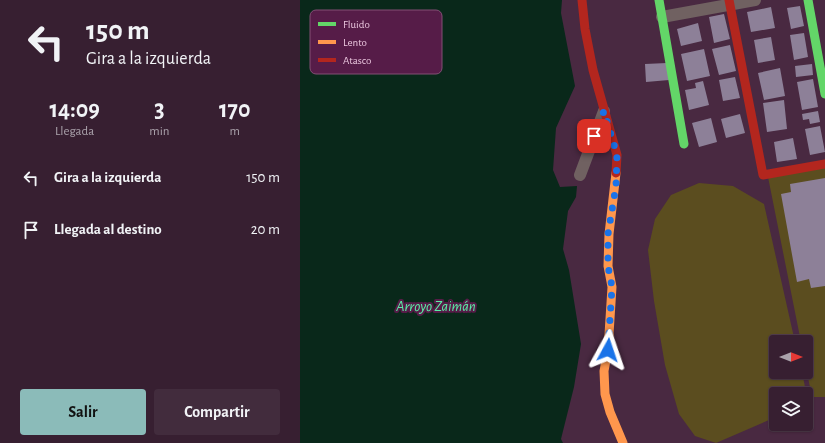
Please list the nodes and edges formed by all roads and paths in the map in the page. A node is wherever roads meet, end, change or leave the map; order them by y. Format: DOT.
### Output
graph roads {
  1 [pos="582,0"];
  2 [pos="659,0"];
  3 [pos="755,0"];
  4 [pos="808,0"];
  5 [pos="729,2"];
  6 [pos="662,17"];
  7 [pos="825,94"];
  8 [pos="604,111"];
  9 [pos="684,144"];
  10 [pos="825,164"];
  11 [pos="580,175"];
  12 [pos="623,443"];
  1 -- 8 [label="street"];
  2 -- 6 [label="street"];
  3 -- 5 [label="street"];
  4 -- 7 [label="street"];
  5 -- 6 [label="street"];
  5 -- 10 [label="street"];
  6 -- 9 [label="street"];
  8 -- 11 [label="street"];
  8 -- 12 [label="street"];
}
